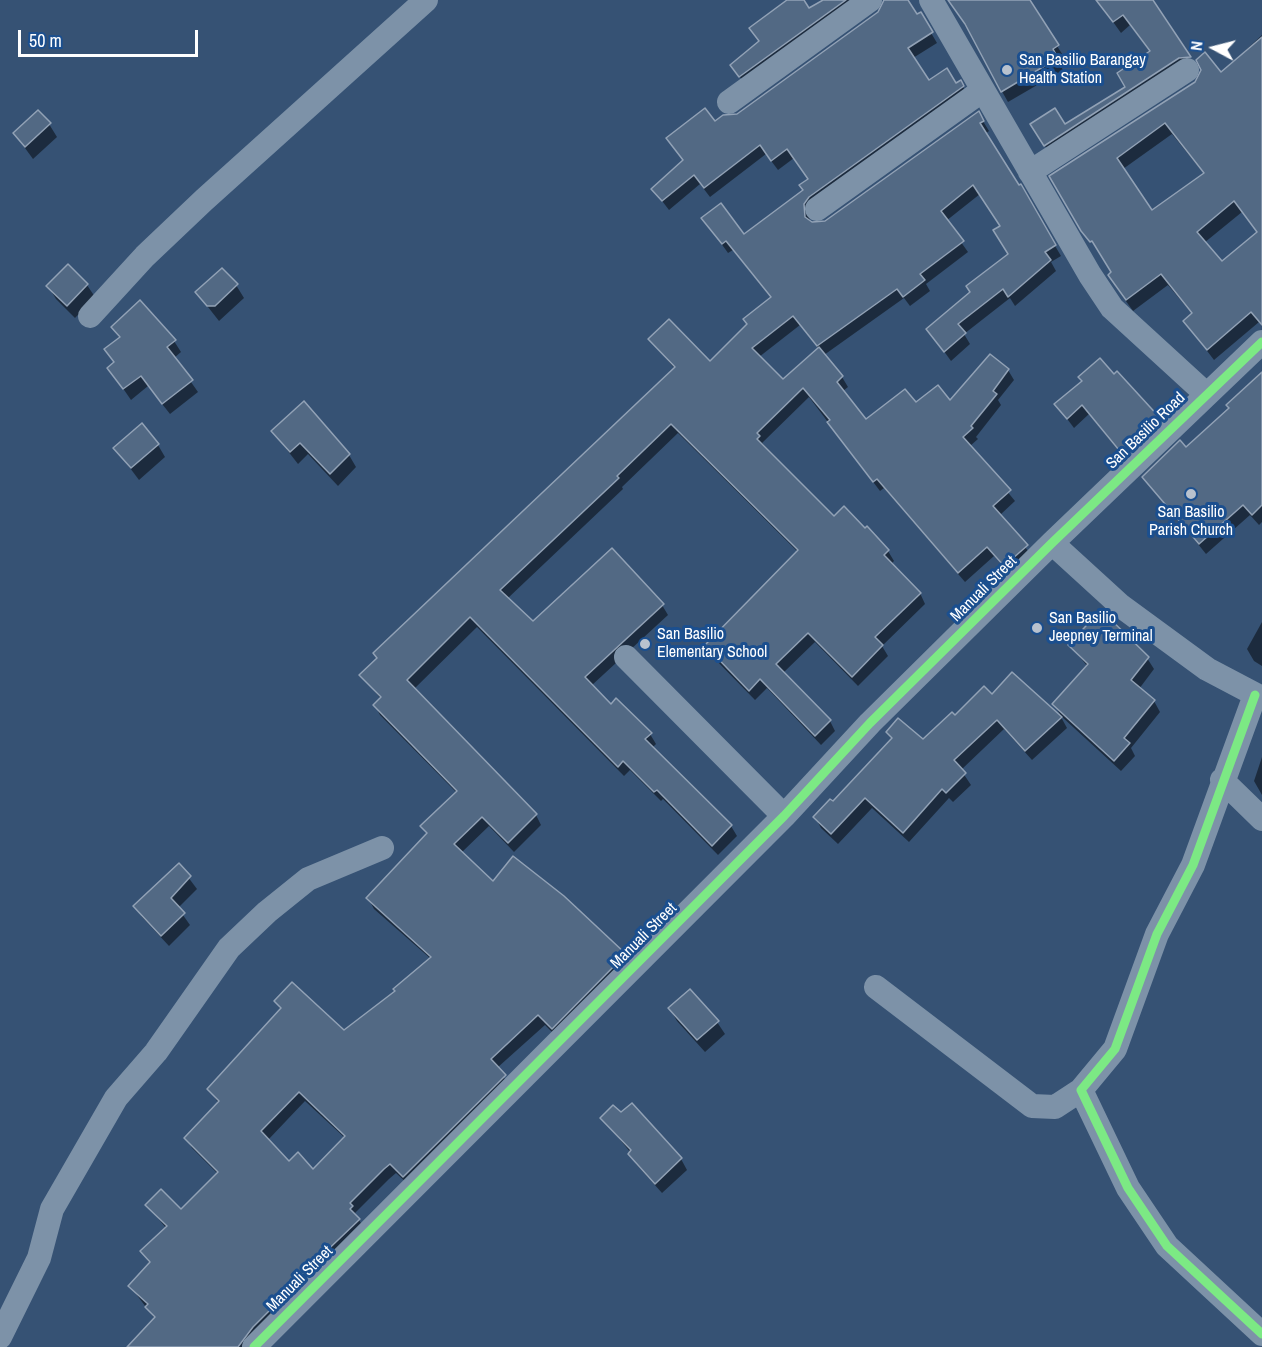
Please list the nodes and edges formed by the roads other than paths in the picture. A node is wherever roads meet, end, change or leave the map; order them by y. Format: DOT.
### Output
graph roads {
  1 [pos="426,0"];
  2 [pos="870,0"];
  3 [pos="931,0"];
  4 [pos="1187,70"];
  5 [pos="983,90"];
  6 [pos="729,102"];
  7 [pos="1030,172"];
  8 [pos="817,209"];
  9 [pos="90,316"];
  10 [pos="1262,342"];
  11 [pos="1206,393"];
  12 [pos="1052,543"];
  13 [pos="626,657"];
  14 [pos="1258,697"];
  15 [pos="1222,780"];
  16 [pos="784,816"];
  17 [pos="1262,819"];
  18 [pos="382,848"];
  19 [pos="876,987"];
  20 [pos="1081,1090"];
  21 [pos="1262,1334"];
  22 [pos="0,1339"];
  23 [pos="7,1347"];
  24 [pos="254,1347"];
  1 -- 9 [label="street"];
  2 -- 6 [label="street"];
  3 -- 5 [label="street"];
  4 -- 7 [label="street"];
  5 -- 7 [label="street"];
  5 -- 8 [label="street"];
  7 -- 11 [label="street"];
  10 -- 11 [label="street, San Basilio Road"];
  11 -- 12 [label="street, San Basilio Road"];
  12 -- 14 [label="street"];
  12 -- 16 [label="street, Manuali Street"];
  13 -- 16 [label="street"];
  14 -- 15 [label="street"];
  15 -- 17 [label="street"];
  15 -- 20 [label="street"];
  16 -- 24 [label="street, Manuali Street"];
  18 -- 22 [label="street"];
  19 -- 20 [label="street"];
  20 -- 21 [label="street"];
  22 -- 23 [label="street"];
}
